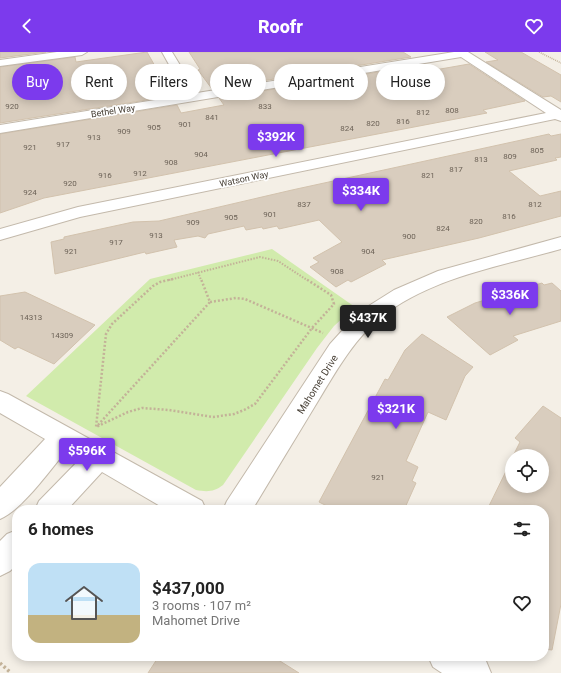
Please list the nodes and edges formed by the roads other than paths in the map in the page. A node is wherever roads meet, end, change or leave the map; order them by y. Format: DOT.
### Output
graph roads {
  1 [pos="82,52"];
  2 [pos="167,52"];
  3 [pos="461,53"];
  4 [pos="0,63"];
  5 [pos="174,64"];
  6 [pos="202,97"];
  7 [pos="181,100"];
  8 [pos="560,116"];
  9 [pos="0,129"];
  10 [pos="0,235"];
  11 [pos="561,243"];
  12 [pos="0,401"];
  13 [pos="63,436"];
  14 [pos="99,457"];
  15 [pos="54,505"];
  16 [pos="183,505"];
  17 [pos="240,505"];
  18 [pos="0,506"];
  19 [pos="12,549"];
  20 [pos="0,561"];
  21 [pos="453,661"];
  22 [pos="474,673"];
  1 -- 4 [label="street"];
  2 -- 5 [label="street"];
  3 -- 6 [label="street, Bethel Way"];
  3 -- 8 [label="street"];
  7 -- 9 [label="street, Bethel Way"];
  8 -- 10 [label="street, Watson Way"];
  11 -- 17 [label="street, Mahomet Drive"];
  12 -- 13 [label="street"];
  13 -- 14 [label="street"];
  13 -- 18 [label="street"];
  14 -- 15 [label="street"];
  14 -- 16 [label="street"];
  19 -- 20 [label="street"];
  21 -- 22 [label="street"];
}
